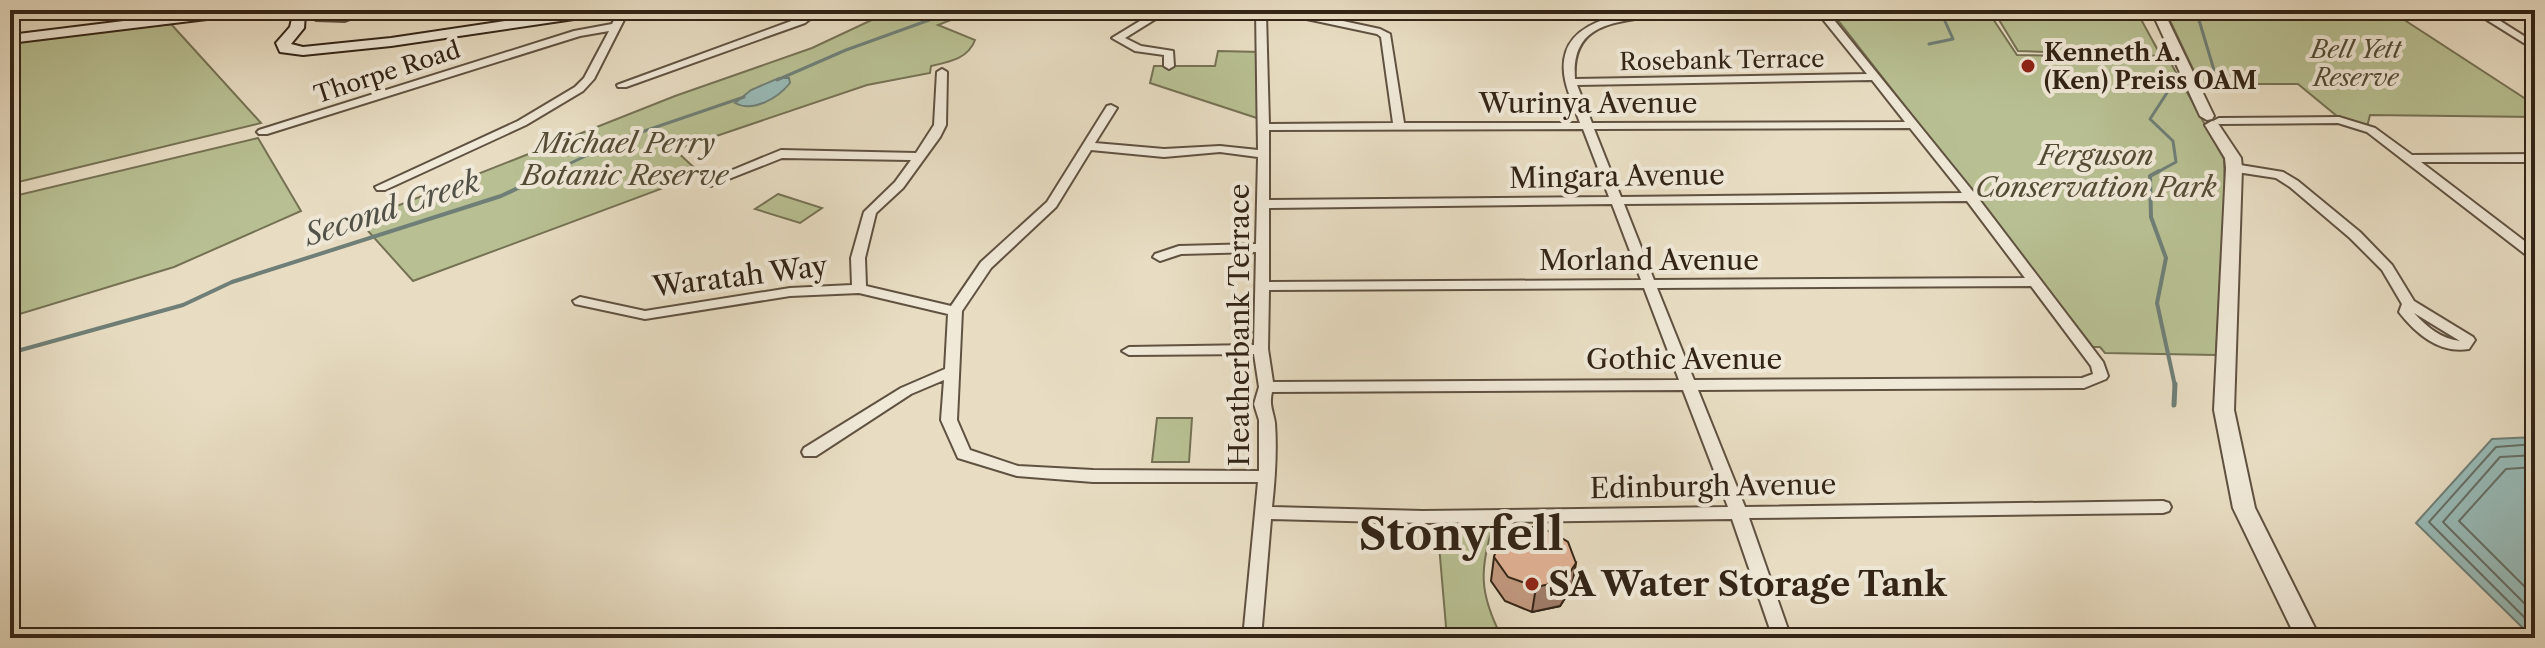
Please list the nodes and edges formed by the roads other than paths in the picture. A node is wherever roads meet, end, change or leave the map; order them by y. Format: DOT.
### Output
graph roads {
  1 [pos="122,10"];
  2 [pos="175,10"];
  3 [pos="248,10"];
  4 [pos="282,10"];
  5 [pos="320,10"];
  6 [pos="368,10"];
  7 [pos="608,10"];
  8 [pos="624,10"];
  9 [pos="817,10"];
  10 [pos="1165,10"];
  11 [pos="1261,10"];
  12 [pos="2157,10"];
  13 [pos="2476,10"];
  14 [pos="1653,12"];
  15 [pos="1822,12"];
  16 [pos="617,26"];
  17 [pos="10,39"];
  18 [pos="2535,47"];
  19 [pos="1169,66"];
  20 [pos="942,72"];
  21 [pos="1875,77"];
  22 [pos="1570,82"];
  23 [pos="622,85"];
  24 [pos="1111,108"];
  25 [pos="2213,121"];
  26 [pos="1913,125"];
  27 [pos="1263,127"];
  28 [pos="1399,127"];
  29 [pos="1589,127"];
  30 [pos="263,132"];
  31 [pos="1089,146"];
  32 [pos="1264,154"];
  33 [pos="918,157"];
  34 [pos="2535,158"];
  35 [pos="2408,159"];
  36 [pos="2234,168"];
  37 [pos="707,183"];
  38 [pos="381,187"];
  39 [pos="1971,197"];
  40 [pos="1617,200"];
  41 [pos="1263,204"];
  42 [pos="1261,248"];
  43 [pos="2535,255"];
  44 [pos="1160,257"];
  45 [pos="2037,282"];
  46 [pos="1650,284"];
  47 [pos="1261,286"];
  48 [pos="859,289"];
  49 [pos="580,301"];
  50 [pos="2409,304"];
  51 [pos="955,311"];
  52 [pos="1261,349"];
  53 [pos="1129,351"];
  54 [pos="950,372"];
  55 [pos="1690,385"];
  56 [pos="1266,387"];
  57 [pos="810,452"];
  58 [pos="1267,477"];
  59 [pos="2163,507"];
  60 [pos="1738,511"];
  61 [pos="1263,513"];
  62 [pos="1252,638"];
  63 [pos="1782,638"];
  64 [pos="2308,638"];
  1 -- 2 [label="street"];
  3 -- 17 [label="main road"];
  4 -- 7 [label="main road"];
  5 -- 6 [label="street"];
  8 -- 16 [label="street"];
  9 -- 23 [label="street"];
  10 -- 19 [label="street"];
  11 -- 27 [label="street, Heatherbank Terrace"];
  11 -- 28 [label="street"];
  12 -- 25 [label="street"];
  13 -- 18 [label="street"];
  14 -- 15 [label="street"];
  14 -- 22 [label="street"];
  15 -- 21 [label="street"];
  16 -- 30 [label="street, Thorpe Road"];
  16 -- 38 [label="street"];
  20 -- 33 [label="street"];
  21 -- 22 [label="street, Rosebank Terrace"];
  21 -- 26 [label="street"];
  22 -- 29 [label="street"];
  24 -- 31 [label="street"];
  25 -- 35 [label="street"];
  25 -- 36 [label="street"];
  26 -- 29 [label="street, Wurinya Avenue"];
  26 -- 39 [label="street"];
  27 -- 28 [label="street, Wurinya Avenue"];
  27 -- 32 [label="street, Heatherbank Terrace"];
  28 -- 29 [label="street, Wurinya Avenue"];
  29 -- 40 [label="street"];
  31 -- 32 [label="street"];
  31 -- 51 [label="street"];
  32 -- 41 [label="street, Heatherbank Terrace"];
  33 -- 37 [label="street"];
  33 -- 48 [label="street"];
  34 -- 35 [label="street"];
  35 -- 43 [label="street"];
  36 -- 50 [label="street"];
  36 -- 64 [label="street"];
  39 -- 40 [label="street, Mingara Avenue"];
  39 -- 45 [label="street"];
  40 -- 41 [label="street, Mingara Avenue"];
  40 -- 46 [label="street"];
  41 -- 42 [label="street, Heatherbank Terrace"];
  42 -- 44 [label="street"];
  42 -- 47 [label="street, Heatherbank Terrace"];
  45 -- 46 [label="street, Morland Avenue"];
  45 -- 55 [label="street, Gothic Avenue"];
  46 -- 47 [label="street, Morland Avenue"];
  46 -- 55 [label="street"];
  47 -- 52 [label="street, Heatherbank Terrace"];
  48 -- 49 [label="street, Waratah Way"];
  48 -- 51 [label="street, Waratah Way"];
  51 -- 54 [label="street"];
  52 -- 53 [label="street"];
  52 -- 56 [label="street, Heatherbank Terrace"];
  54 -- 57 [label="street"];
  54 -- 58 [label="street"];
  55 -- 56 [label="street, Gothic Avenue"];
  55 -- 60 [label="street"];
  56 -- 58 [label="street, Heatherbank Terrace"];
  58 -- 61 [label="street, Heatherbank Terrace"];
  59 -- 60 [label="street, Edinburgh Avenue"];
  60 -- 61 [label="street, Edinburgh Avenue"];
  60 -- 63 [label="street"];
  61 -- 62 [label="street, Heatherbank Terrace"];
}
